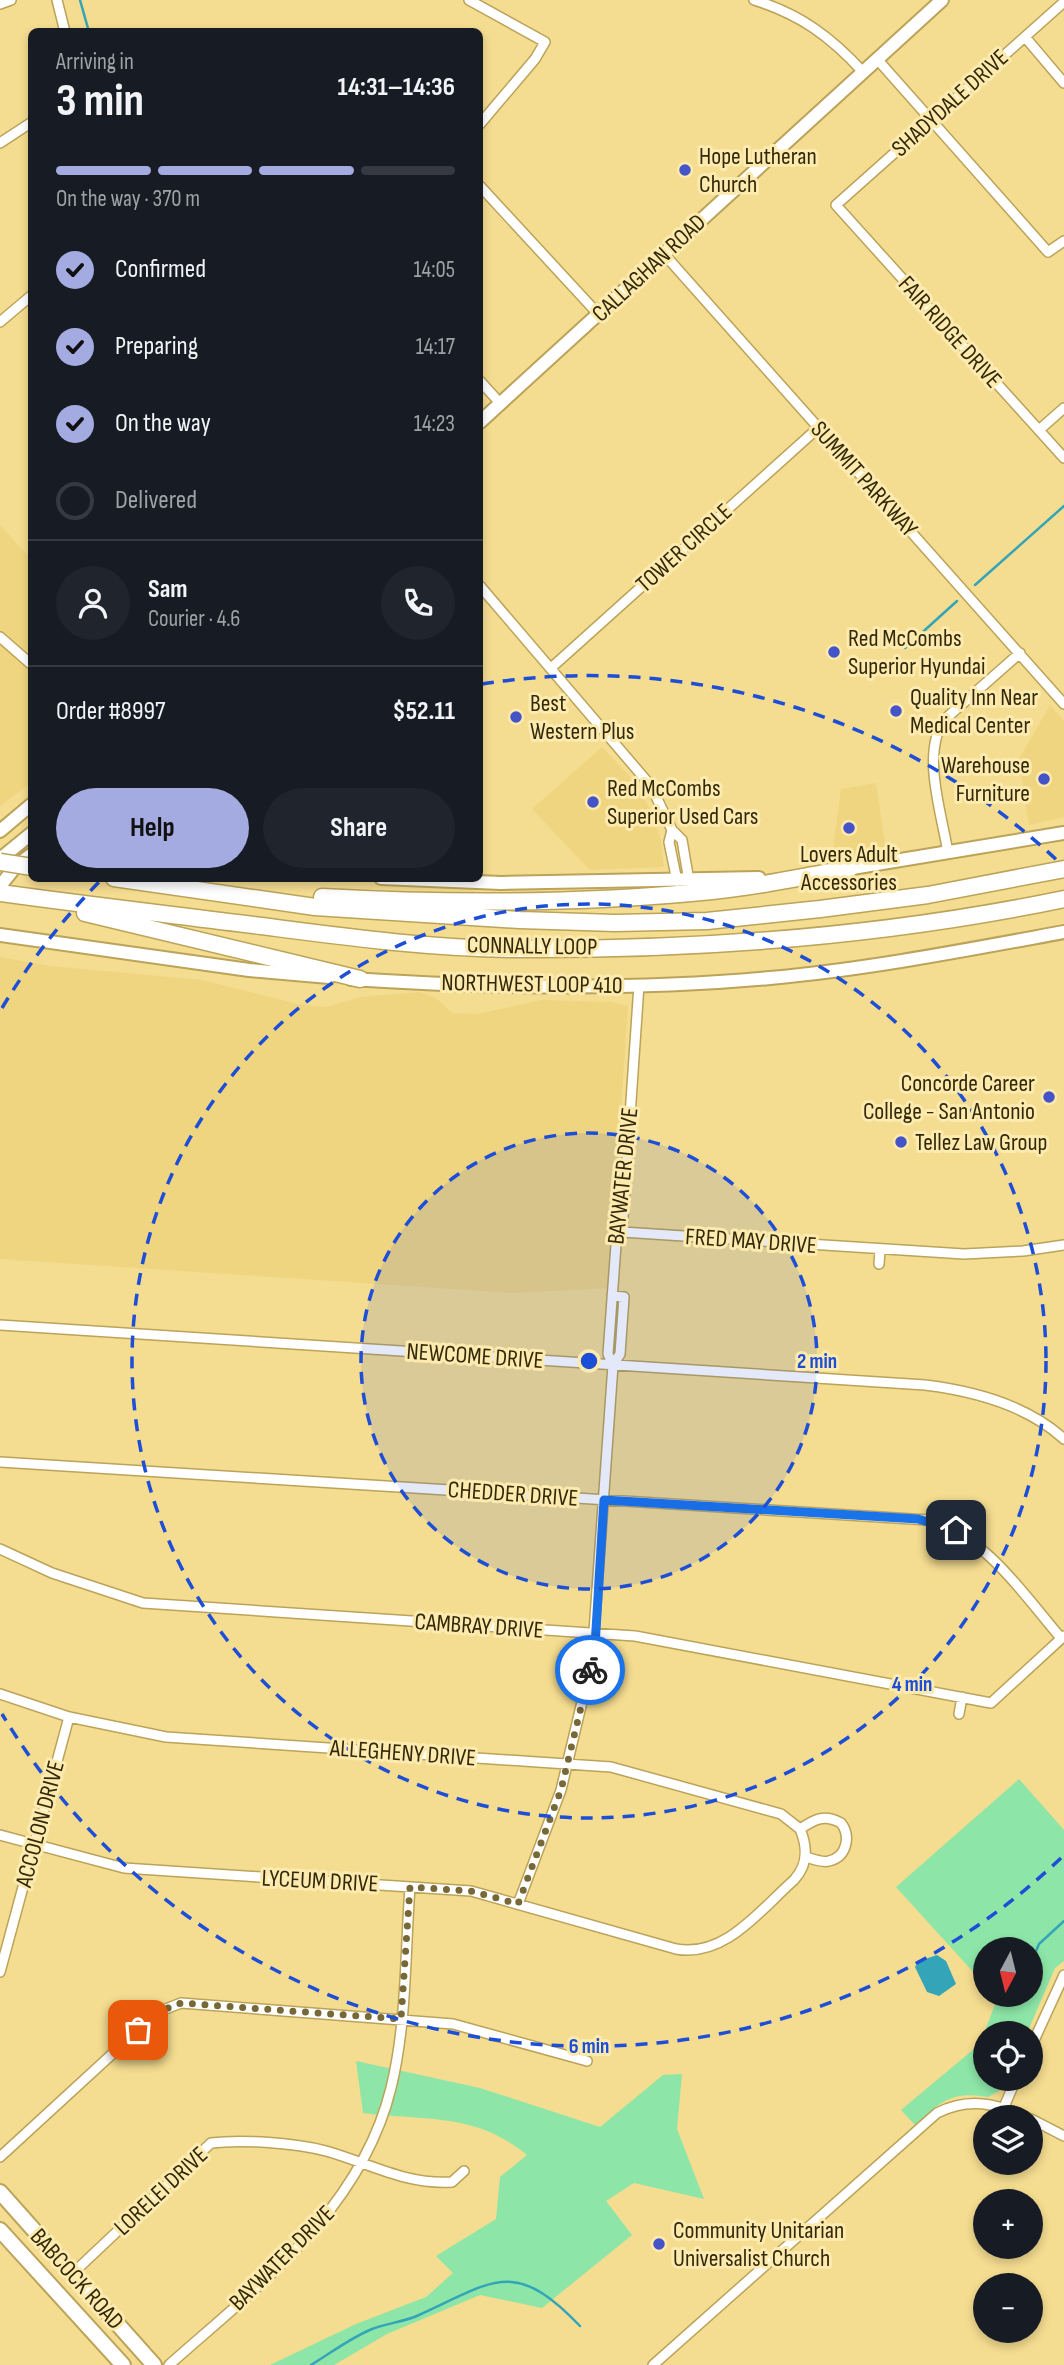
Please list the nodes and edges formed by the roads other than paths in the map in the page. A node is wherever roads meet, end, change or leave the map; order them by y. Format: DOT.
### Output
graph roads {
  1 [pos="11,0"];
  2 [pos="57,0"];
  3 [pos="469,0"];
  4 [pos="754,0"];
  5 [pos="942,0"];
  6 [pos="1064,2"];
  7 [pos="0,4"];
  8 [pos="64,28"];
  9 [pos="1025,37"];
  10 [pos="877,59"];
  11 [pos="863,72"];
  12 [pos="1064,83"];
  13 [pos="483,121"];
  14 [pos="931,121"];
  15 [pos="28,125"];
  16 [pos="0,143"];
  17 [pos="483,189"];
  18 [pos="836,205"];
  19 [pos="1064,241"];
  20 [pos="664,254"];
  21 [pos="28,298"];
  22 [pos="599,315"];
  23 [pos="0,322"];
  24 [pos="483,384"];
  25 [pos="500,404"];
  26 [pos="1064,408"];
  27 [pos="483,419"];
  28 [pos="818,428"];
  29 [pos="1039,430"];
  30 [pos="1064,458"];
  31 [pos="483,589"];
  32 [pos="0,637"];
  33 [pos="1020,653"];
  34 [pos="28,662"];
  35 [pos="551,668"];
  36 [pos="1064,704"];
  37 [pos="28,807"];
  38 [pos="5,821"];
  39 [pos="28,825"];
  40 [pos="0,831"];
  41 [pos="1064,833"];
  42 [pos="28,836"];
  43 [pos="948,853"];
  44 [pos="28,857"];
  45 [pos="0,860"];
  46 [pos="28,866"];
  47 [pos="849,869"];
  48 [pos="1064,869"];
  49 [pos="683,881"];
  50 [pos="141,882"];
  51 [pos="477,882"];
  52 [pos="194,890"];
  53 [pos="4,891"];
  54 [pos="1064,899"];
  55 [pos="0,927"];
  56 [pos="1064,932"];
  57 [pos="0,935"];
  58 [pos="20,938"];
  59 [pos="360,979"];
  60 [pos="639,985"];
  61 [pos="622,1232"];
  62 [pos="1064,1245"];
  63 [pos="880,1250"];
  64 [pos="879,1264"];
  65 [pos="612,1296"];
  66 [pos="611,1308"];
  67 [pos="624,1308"];
  68 [pos="0,1325"];
  69 [pos="613,1365"];
  70 [pos="1064,1439"];
  71 [pos="0,1462"];
  72 [pos="604,1500"];
  73 [pos="0,1549"];
  74 [pos="596,1633"];
  75 [pos="1063,1637"];
  76 [pos="0,1694"];
  77 [pos="962,1697"];
  78 [pos="959,1714"];
  79 [pos="69,1717"];
  80 [pos="568,1764"];
  81 [pos="802,1833"];
  82 [pos="0,1835"];
  83 [pos="35,1844"];
  84 [pos="806,1857"];
  85 [pos="410,1887"];
  86 [pos="518,1904"];
  87 [pos="0,1972"];
  88 [pos="1064,1975"];
  89 [pos="401,2019"];
  90 [pos="1043,2021"];
  91 [pos="587,2061"];
  92 [pos="984,2105"];
  93 [pos="1043,2125"];
  94 [pos="1064,2136"];
  95 [pos="0,2157"];
  96 [pos="362,2165"];
  97 [pos="464,2171"];
  98 [pos="0,2192"];
  99 [pos="0,2230"];
  100 [pos="47,2245"];
  101 [pos="29,2262"];
  102 [pos="72,2274"];
  103 [pos="123,2365"];
  104 [pos="154,2365"];
  105 [pos="169,2365"];
  106 [pos="653,2365"];
  1 -- 7 [label="street"];
  2 -- 8 [label="street"];
  3 -- 13 [label="street"];
  4 -- 11 [label="street"];
  5 -- 10 [label="main road, CALLAGHAN ROAD"];
  6 -- 9 [label="street, SHADYDALE DRIVE"];
  9 -- 12 [label="street"];
  9 -- 14 [label="street, SHADYDALE DRIVE"];
  10 -- 11 [label="main road, CALLAGHAN ROAD"];
  10 -- 14 [label="street"];
  11 -- 20 [label="main road, CALLAGHAN ROAD"];
  14 -- 18 [label="street, SHADYDALE DRIVE"];
  14 -- 19 [label="street"];
  15 -- 16 [label="street"];
  17 -- 22 [label="street"];
  18 -- 29 [label="street, FAIR RIDGE DRIVE"];
  20 -- 22 [label="main road, CALLAGHAN ROAD"];
  20 -- 28 [label="street, SUMMIT PARKWAY"];
  21 -- 23 [label="street"];
  22 -- 25 [label="main road, CALLAGHAN ROAD"];
  24 -- 25 [label="street"];
  25 -- 27 [label="main road, CALLAGHAN ROAD"];
  26 -- 29 [label="street"];
  28 -- 33 [label="street, SUMMIT PARKWAY"];
  28 -- 35 [label="street, TOWER CIRCLE"];
  29 -- 30 [label="street, FAIR RIDGE DRIVE"];
  31 -- 35 [label="street"];
  32 -- 34 [label="street"];
  33 -- 36 [label="street, SUMMIT PARKWAY"];
  33 -- 43 [label="street"];
  35 -- 49 [label="street"];
  37 -- 38 [label="main road"];
  38 -- 39 [label="main road"];
  38 -- 40 [label="main road"];
  41 -- 43 [label="main road"];
  42 -- 45 [label="main road"];
  43 -- 47 [label="main road"];
  44 -- 53 [label="main road"];
  45 -- 46 [label="highway, bridge"];
  47 -- 49 [label="main road"];
  47 -- 52 [label="highway"];
  48 -- 52 [label="highway, CONNALLY LOOP"];
  49 -- 51 [label="main road"];
  50 -- 52 [label="highway, CONNALLY LOOP"];
  53 -- 54 [label="highway, CONNALLY LOOP"];
  53 -- 59 [label="highway"];
  55 -- 58 [label="main road"];
  56 -- 60 [label="main road, NORTHWEST LOOP 410"];
  57 -- 58 [label="main road, NORTHWEST LOOP 410"];
  58 -- 59 [label="main road, NORTHWEST LOOP 410"];
  59 -- 60 [label="main road, NORTHWEST LOOP 410"];
  60 -- 61 [label="street, BAYWATER DRIVE"];
  61 -- 63 [label="street, FRED MAY DRIVE"];
  61 -- 65 [label="street, BAYWATER DRIVE"];
  62 -- 63 [label="street, FRED MAY DRIVE"];
  63 -- 64 [label="street"];
  65 -- 66 [label="street, BAYWATER DRIVE"];
  65 -- 67 [label="street, BAYWATER DRIVE"];
  66 -- 67 [label="street"];
  66 -- 69 [label="street, BAYWATER DRIVE"];
  67 -- 69 [label="street, BAYWATER DRIVE"];
  68 -- 69 [label="street, NEWCOME DRIVE"];
  69 -- 70 [label="street, NEWCOME DRIVE"];
  69 -- 72 [label="street, BAYWATER DRIVE"];
  71 -- 72 [label="street, CHEDDER DRIVE"];
  72 -- 74 [label="street, BAYWATER DRIVE"];
  72 -- 75 [label="street, CHEDDER DRIVE"];
  73 -- 74 [label="street, CAMBRAY DRIVE"];
  74 -- 77 [label="street, CAMBRAY DRIVE"];
  74 -- 80 [label="street, BAYWATER DRIVE"];
  75 -- 77 [label="street, CAMBRAY DRIVE"];
  76 -- 79 [label="street, ALLEGHENY DRIVE"];
  77 -- 78 [label="street"];
  79 -- 80 [label="street, ALLEGHENY DRIVE"];
  79 -- 83 [label="street, ACCOLON DRIVE"];
  80 -- 81 [label="street, ALLEGHENY DRIVE"];
  80 -- 86 [label="street, BAYWATER DRIVE"];
  81 -- 84 [label="street"];
  81 -- 84 [label="street"];
  82 -- 83 [label="street, LYCEUM DRIVE"];
  83 -- 85 [label="street, LYCEUM DRIVE"];
  83 -- 87 [label="street, ACCOLON DRIVE"];
  84 -- 86 [label="street, LYCEUM DRIVE"];
  85 -- 86 [label="street, LYCEUM DRIVE"];
  85 -- 89 [label="street, BAYWATER DRIVE"];
  88 -- 90 [label="street"];
  89 -- 91 [label="street"];
  89 -- 95 [label="street"];
  89 -- 96 [label="street, BAYWATER DRIVE"];
  92 -- 106 [label="street"];
  93 -- 94 [label="street"];
  96 -- 97 [label="street, LORELEI DRIVE"];
  96 -- 102 [label="street, LORELEI DRIVE"];
  96 -- 105 [label="street, BAYWATER DRIVE"];
  98 -- 100 [label="main road, BABCOCK ROAD"];
  99 -- 101 [label="main road, BABCOCK ROAD"];
  100 -- 101 [label="main road"];
  100 -- 102 [label="main road, BABCOCK ROAD"];
  101 -- 103 [label="main road, BABCOCK ROAD"];
  102 -- 104 [label="main road, BABCOCK ROAD"];
}
